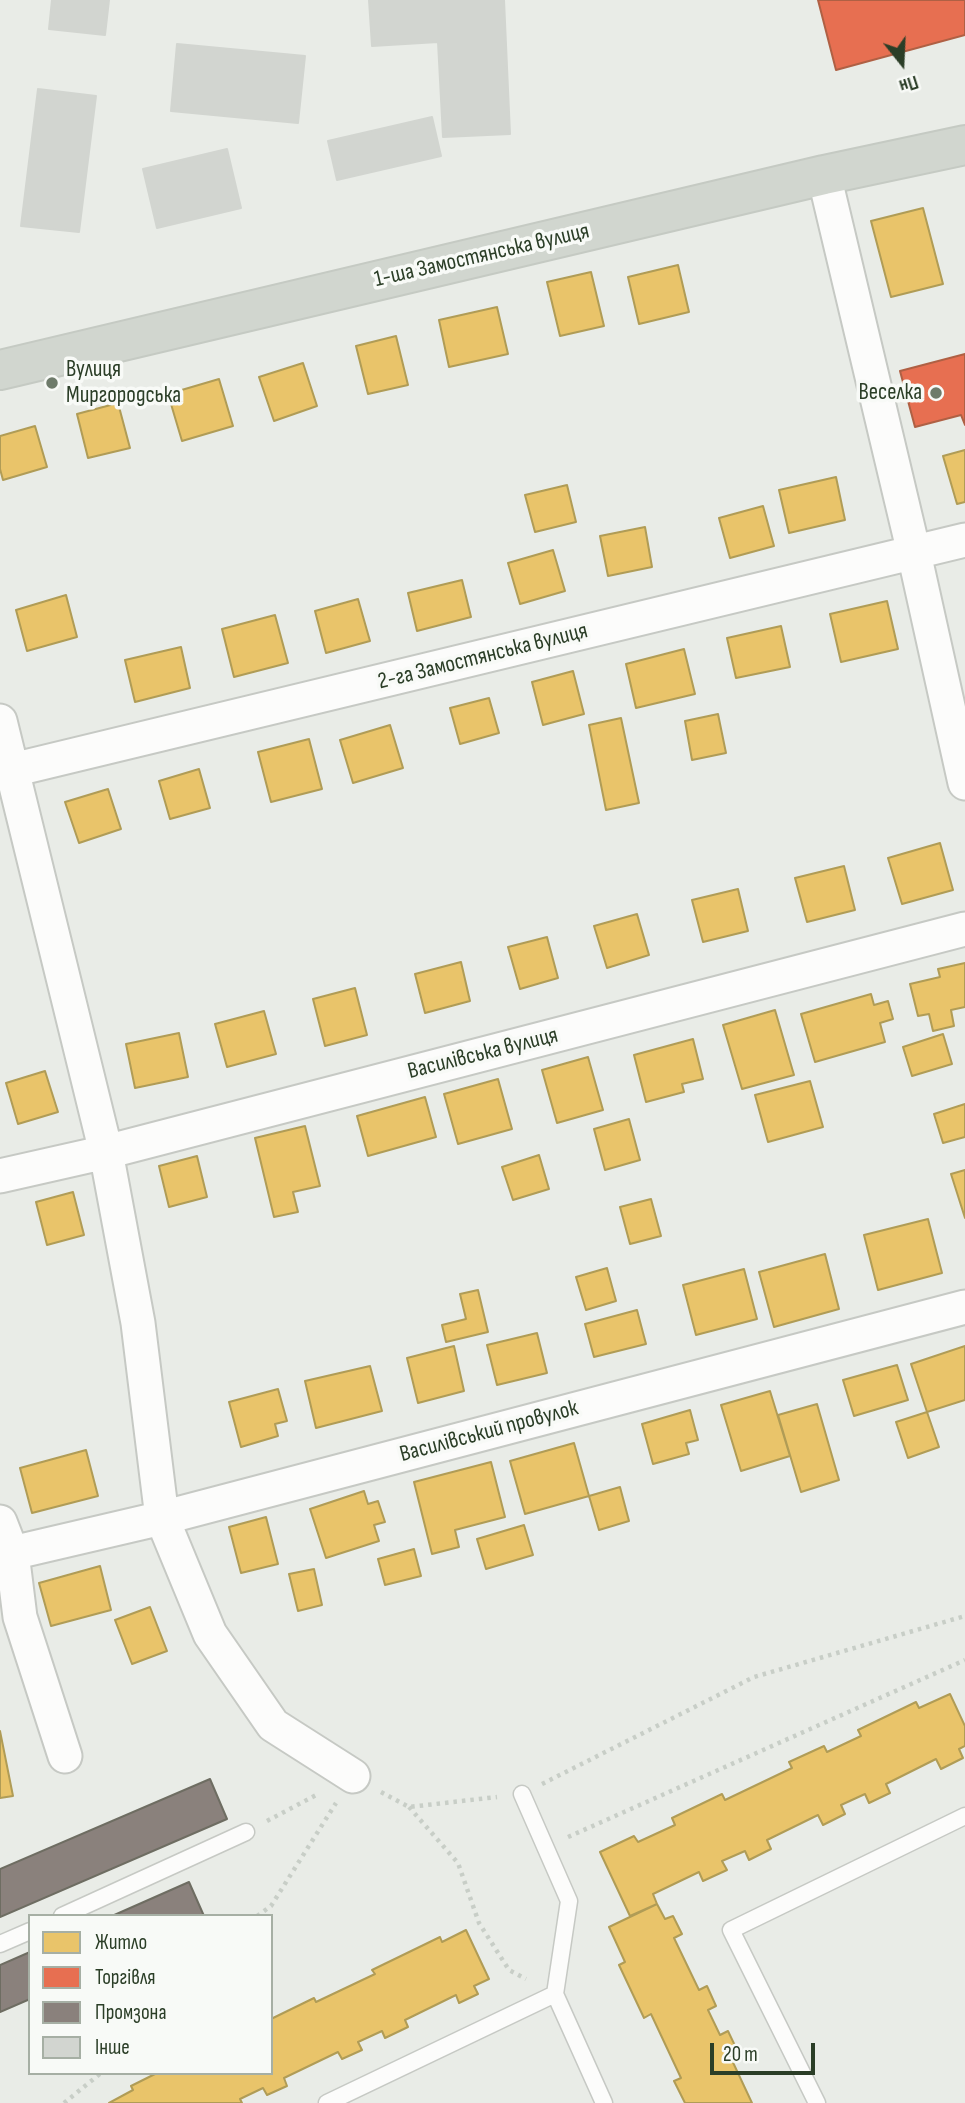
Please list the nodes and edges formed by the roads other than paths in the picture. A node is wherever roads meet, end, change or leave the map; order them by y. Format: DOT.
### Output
graph roads {
  1 [pos="965,145"];
  2 [pos="824,175"];
  3 [pos="0,370"];
  4 [pos="965,540"];
  5 [pos="914,553"];
  6 [pos="0,721"];
  7 [pos="5,771"];
  8 [pos="965,783"];
  9 [pos="965,929"];
  10 [pos="106,1152"];
  11 [pos="0,1177"];
  12 [pos="965,1307"];
  13 [pos="162,1518"];
  14 [pos="0,1522"];
  15 [pos="12,1553"];
  16 [pos="65,1756"];
  17 [pos="353,1776"];
  18 [pos="522,1794"];
  19 [pos="965,1816"];
  20 [pos="246,1832"];
  21 [pos="66,1914"];
  22 [pos="28,1932"];
  23 [pos="0,1944"];
  24 [pos="555,1994"];
  25 [pos="327,2103"];
  26 [pos="604,2103"];
  27 [pos="817,2103"];
  1 -- 2 [label="main road, 1-ша Замостянська вулиця"];
  2 -- 3 [label="main road, 1-ша Замостянська вулиця"];
  2 -- 5 [label="street"];
  4 -- 5 [label="street, 2-га Замостянська вулиця"];
  5 -- 7 [label="street, 2-га Замостянська вулиця"];
  5 -- 8 [label="street"];
  6 -- 7 [label="street"];
  7 -- 10 [label="street"];
  9 -- 10 [label="street, Василівська вулиця"];
  10 -- 11 [label="street, Василівська вулиця"];
  10 -- 13 [label="street"];
  12 -- 13 [label="street, Василівський провулок"];
  13 -- 15 [label="street, Василівський провулок"];
  13 -- 17 [label="street"];
  14 -- 15 [label="street"];
  15 -- 16 [label="street"];
  18 -- 24 [label="lane"];
  19 -- 27 [label="lane"];
  20 -- 21 [label="lane"];
  22 -- 23 [label="lane"];
  24 -- 25 [label="lane"];
  24 -- 26 [label="lane"];
}
